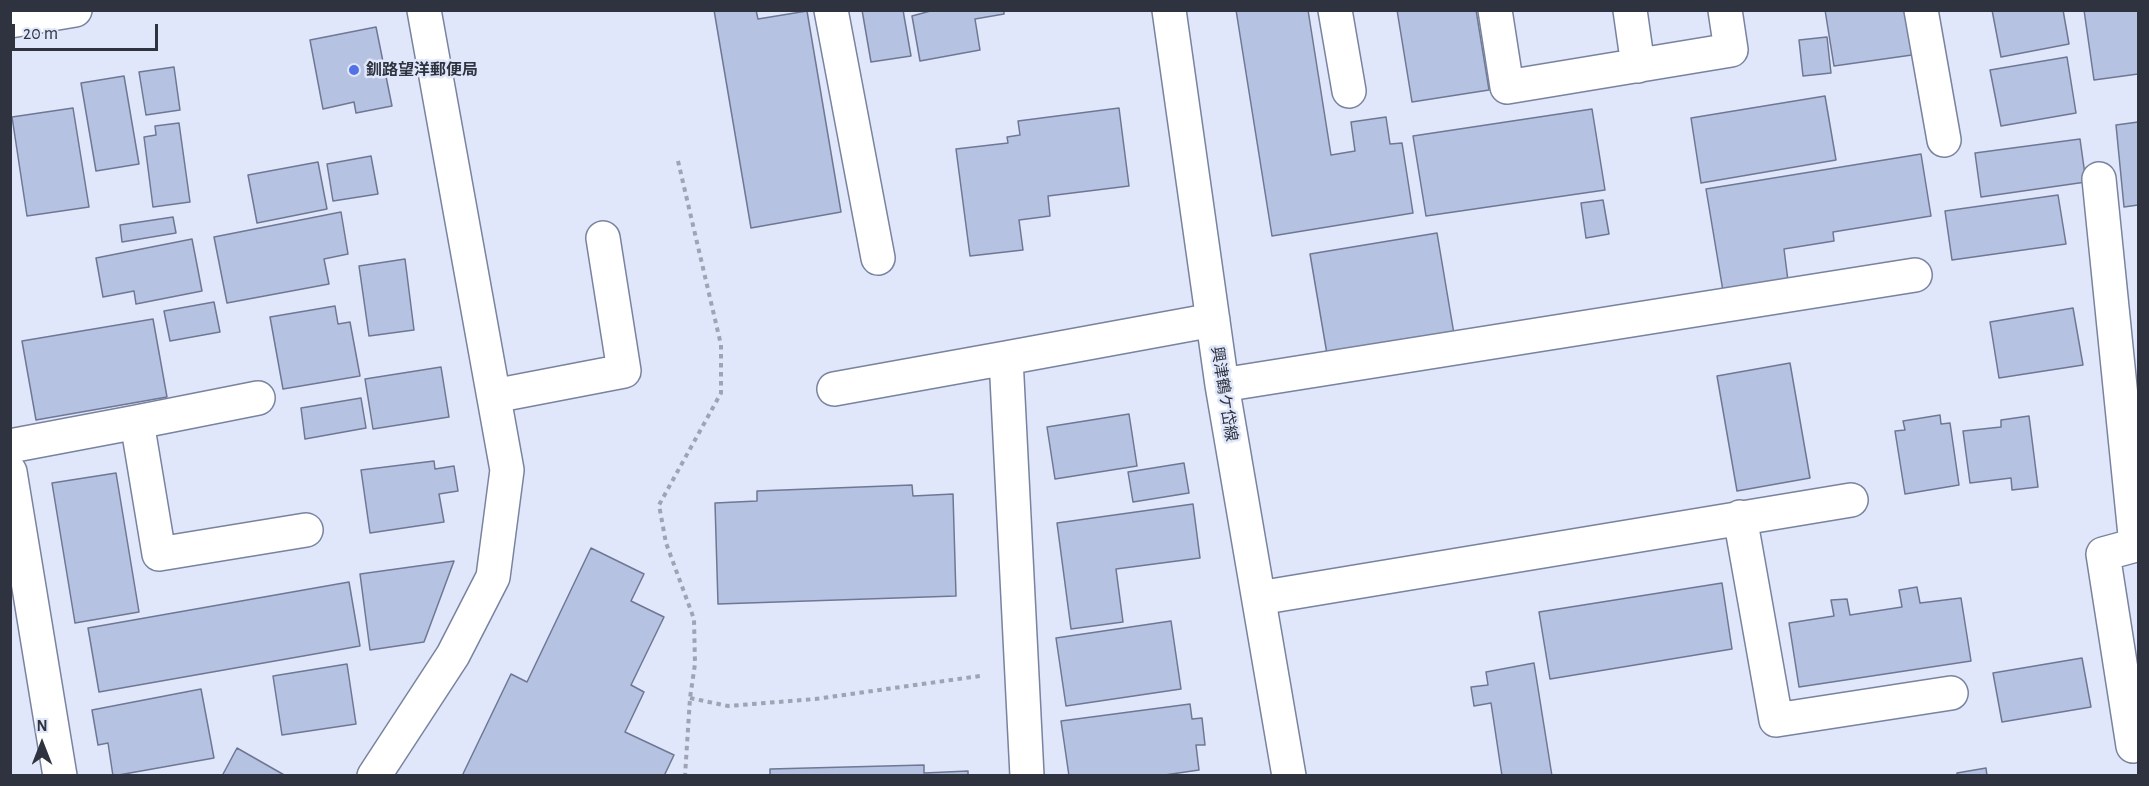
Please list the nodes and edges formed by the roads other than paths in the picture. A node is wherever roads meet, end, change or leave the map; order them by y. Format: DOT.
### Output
graph roads {
  1 [pos="75,10"];
  2 [pos="424,10"];
  3 [pos="831,10"];
  4 [pos="1169,10"];
  5 [pos="1335,10"];
  6 [pos="1495,10"];
  7 [pos="1630,10"];
  8 [pos="1725,10"];
  9 [pos="1921,10"];
  10 [pos="10,21"];
  11 [pos="1638,66"];
  12 [pos="1349,91"];
  13 [pos="1944,140"];
  14 [pos="2099,179"];
  15 [pos="603,238"];
  16 [pos="878,258"];
  17 [pos="1915,275"];
  18 [pos="1213,320"];
  19 [pos="1005,358"];
  20 [pos="1222,385"];
  21 [pos="834,389"];
  22 [pos="494,396"];
  23 [pos="258,398"];
  24 [pos="137,422"];
  25 [pos="10,446"];
  26 [pos="10,472"];
  27 [pos="1851,500"];
  28 [pos="1740,518"];
  29 [pos="306,530"];
  30 [pos="2138,545"];
  31 [pos="18,558"];
  32 [pos="1259,598"];
  33 [pos="24,628"];
  34 [pos="1951,693"];
  35 [pos="2133,746"];
  36 [pos="60,776"];
  37 [pos="374,776"];
  38 [pos="1027,776"];
  39 [pos="1288,776"];
  1 -- 10 [label="street"];
  2 -- 22 [label="street"];
  3 -- 16 [label="street"];
  4 -- 18 [label="street, 興津鶴ケ岱線"];
  5 -- 12 [label="street"];
  6 -- 11 [label="street"];
  7 -- 11 [label="street"];
  8 -- 11 [label="street"];
  9 -- 13 [label="street"];
  14 -- 30 [label="street"];
  15 -- 22 [label="street"];
  17 -- 20 [label="street"];
  18 -- 19 [label="street"];
  18 -- 20 [label="street, 興津鶴ケ岱線"];
  19 -- 21 [label="street"];
  19 -- 38 [label="street"];
  20 -- 32 [label="street, 興津鶴ケ岱線"];
  22 -- 37 [label="street"];
  23 -- 24 [label="street"];
  24 -- 25 [label="street"];
  24 -- 29 [label="street"];
  26 -- 31 [label="street"];
  27 -- 28 [label="street"];
  28 -- 32 [label="street"];
  28 -- 34 [label="street"];
  30 -- 35 [label="street"];
  31 -- 33 [label="street"];
  32 -- 39 [label="street, 興津鶴ケ岱線"];
  33 -- 36 [label="street"];
}
